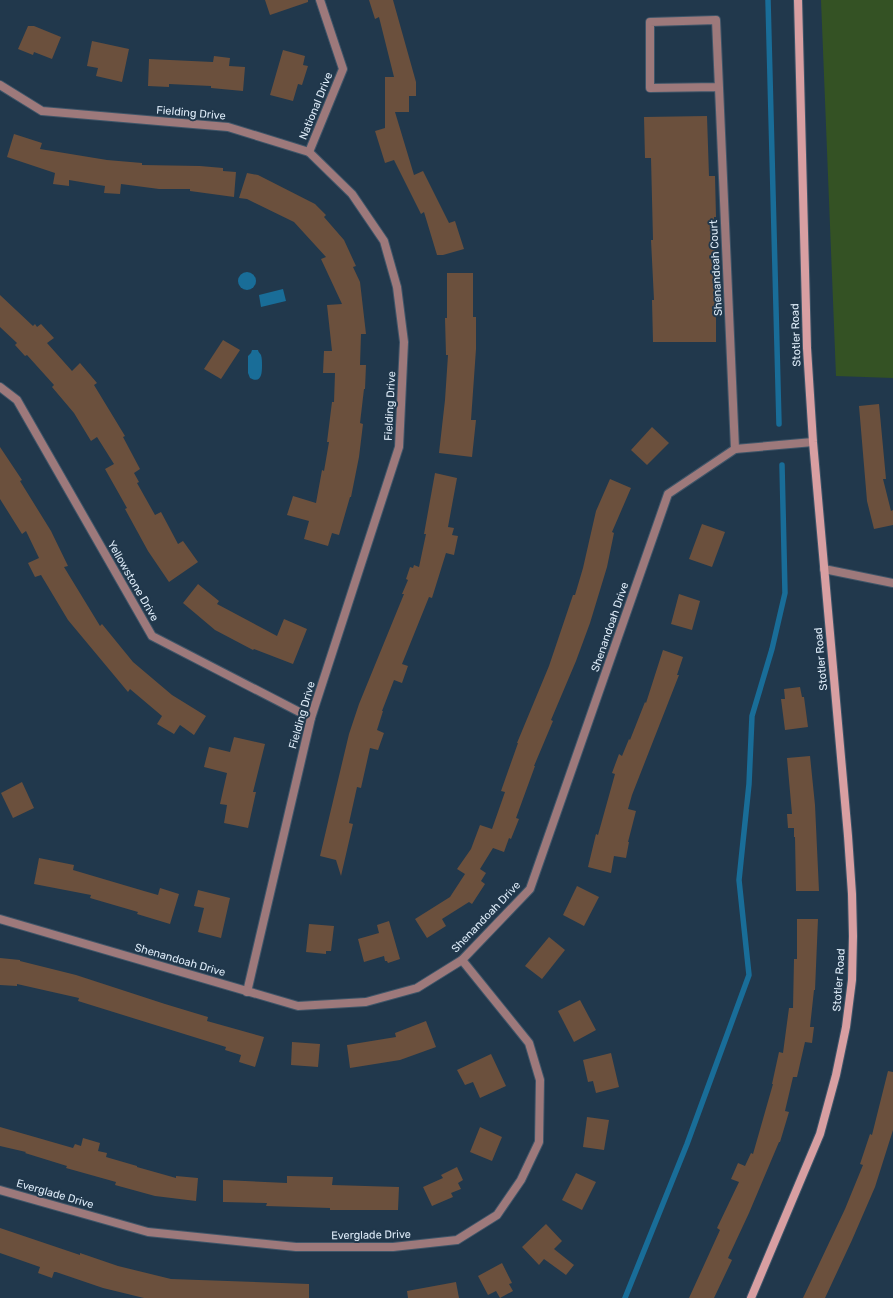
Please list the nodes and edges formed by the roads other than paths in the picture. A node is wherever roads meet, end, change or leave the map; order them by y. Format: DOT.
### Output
graph roads {
  1 [pos="320,0"];
  2 [pos="798,0"];
  3 [pos="0,85"];
  4 [pos="718,87"];
  5 [pos="309,152"];
  6 [pos="0,387"];
  7 [pos="812,442"];
  8 [pos="735,448"];
  9 [pos="824,569"];
  10 [pos="893,583"];
  11 [pos="311,718"];
  12 [pos="0,919"];
  13 [pos="462,960"];
  14 [pos="247,992"];
  15 [pos="0,1190"];
  16 [pos="751,1298"];
  1 -- 5 [label="street, National Drive"];
  2 -- 7 [label="street, Stotler Road"];
  3 -- 5 [label="street, Fielding Drive"];
  4 -- 4 [label="street, Shenandoah Court"];
  4 -- 8 [label="street, Shenandoah Court"];
  5 -- 11 [label="street, Fielding Drive"];
  6 -- 11 [label="street, Yellowstone Drive"];
  7 -- 8 [label="street"];
  7 -- 9 [label="street, Stotler Road"];
  8 -- 13 [label="street, Shenandoah Drive"];
  9 -- 10 [label="street"];
  9 -- 16 [label="street, Stotler Road"];
  11 -- 14 [label="street, Fielding Drive"];
  12 -- 14 [label="street, Shenandoah Drive"];
  13 -- 14 [label="street, Shenandoah Drive"];
  13 -- 15 [label="street, Everglade Drive"];
}
